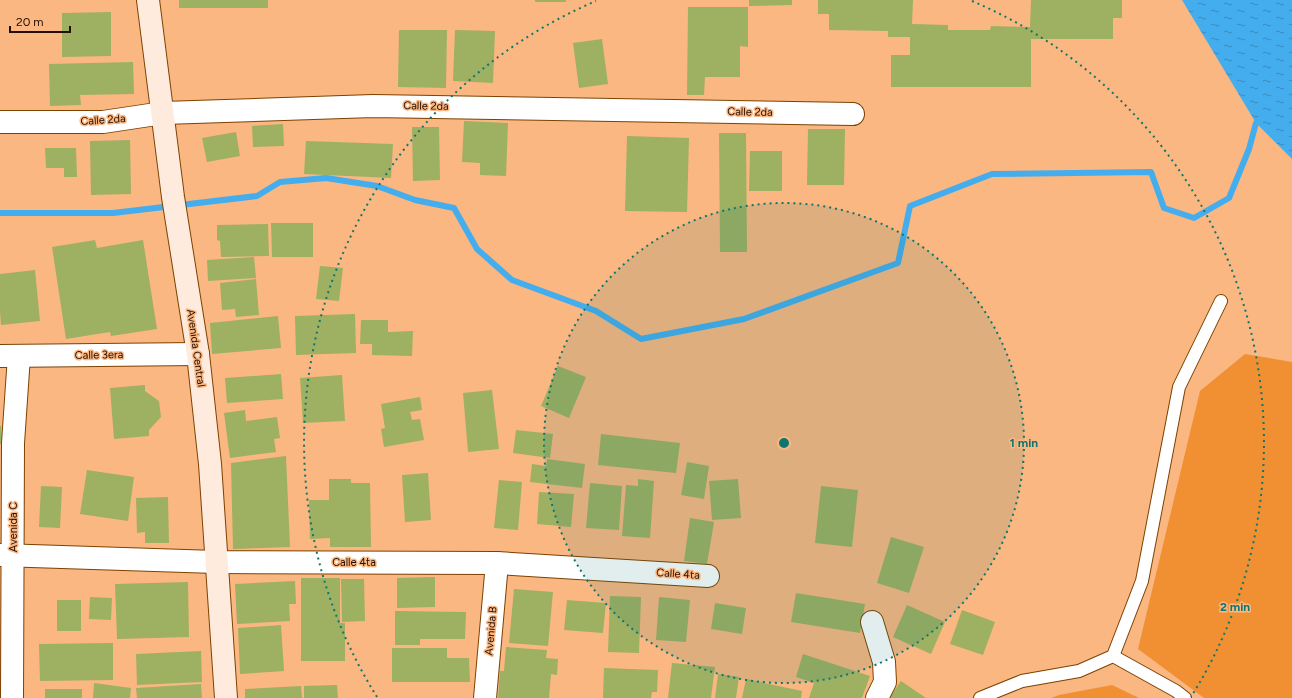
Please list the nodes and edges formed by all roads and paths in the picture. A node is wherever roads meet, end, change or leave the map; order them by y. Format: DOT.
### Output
graph roads {
  1 [pos="148,0"];
  2 [pos="163,113"];
  3 [pos="853,114"];
  4 [pos="0,122"];
  5 [pos="1221,301"];
  6 [pos="198,354"];
  7 [pos="10,356"];
  8 [pos="6,556"];
  9 [pos="216,562"];
  10 [pos="496,563"];
  11 [pos="708,576"];
  12 [pos="872,622"];
  13 [pos="1113,656"];
  14 [pos="12,698"];
  15 [pos="226,698"];
  16 [pos="484,698"];
  17 [pos="877,698"];
  18 [pos="980,698"];
  19 [pos="1184,698"];
  1 -- 2 [label="street, Avenida Central"];
  2 -- 3 [label="street, Calle 2da"];
  2 -- 4 [label="street, Calle 2da"];
  2 -- 6 [label="street, Avenida Central"];
  5 -- 13 [label="lane"];
  6 -- 7 [label="street, Calle 3era"];
  6 -- 9 [label="street, Avenida Central"];
  7 -- 8 [label="street, Avenida C"];
  8 -- 9 [label="street, Calle 4ta"];
  8 -- 14 [label="street, Avenida C"];
  9 -- 10 [label="street, Calle 4ta"];
  9 -- 15 [label="street, Avenida Central"];
  10 -- 11 [label="street, Calle 4ta"];
  10 -- 16 [label="street, Avenida B"];
  12 -- 17 [label="street"];
  13 -- 18 [label="lane"];
  13 -- 19 [label="lane"];
}
